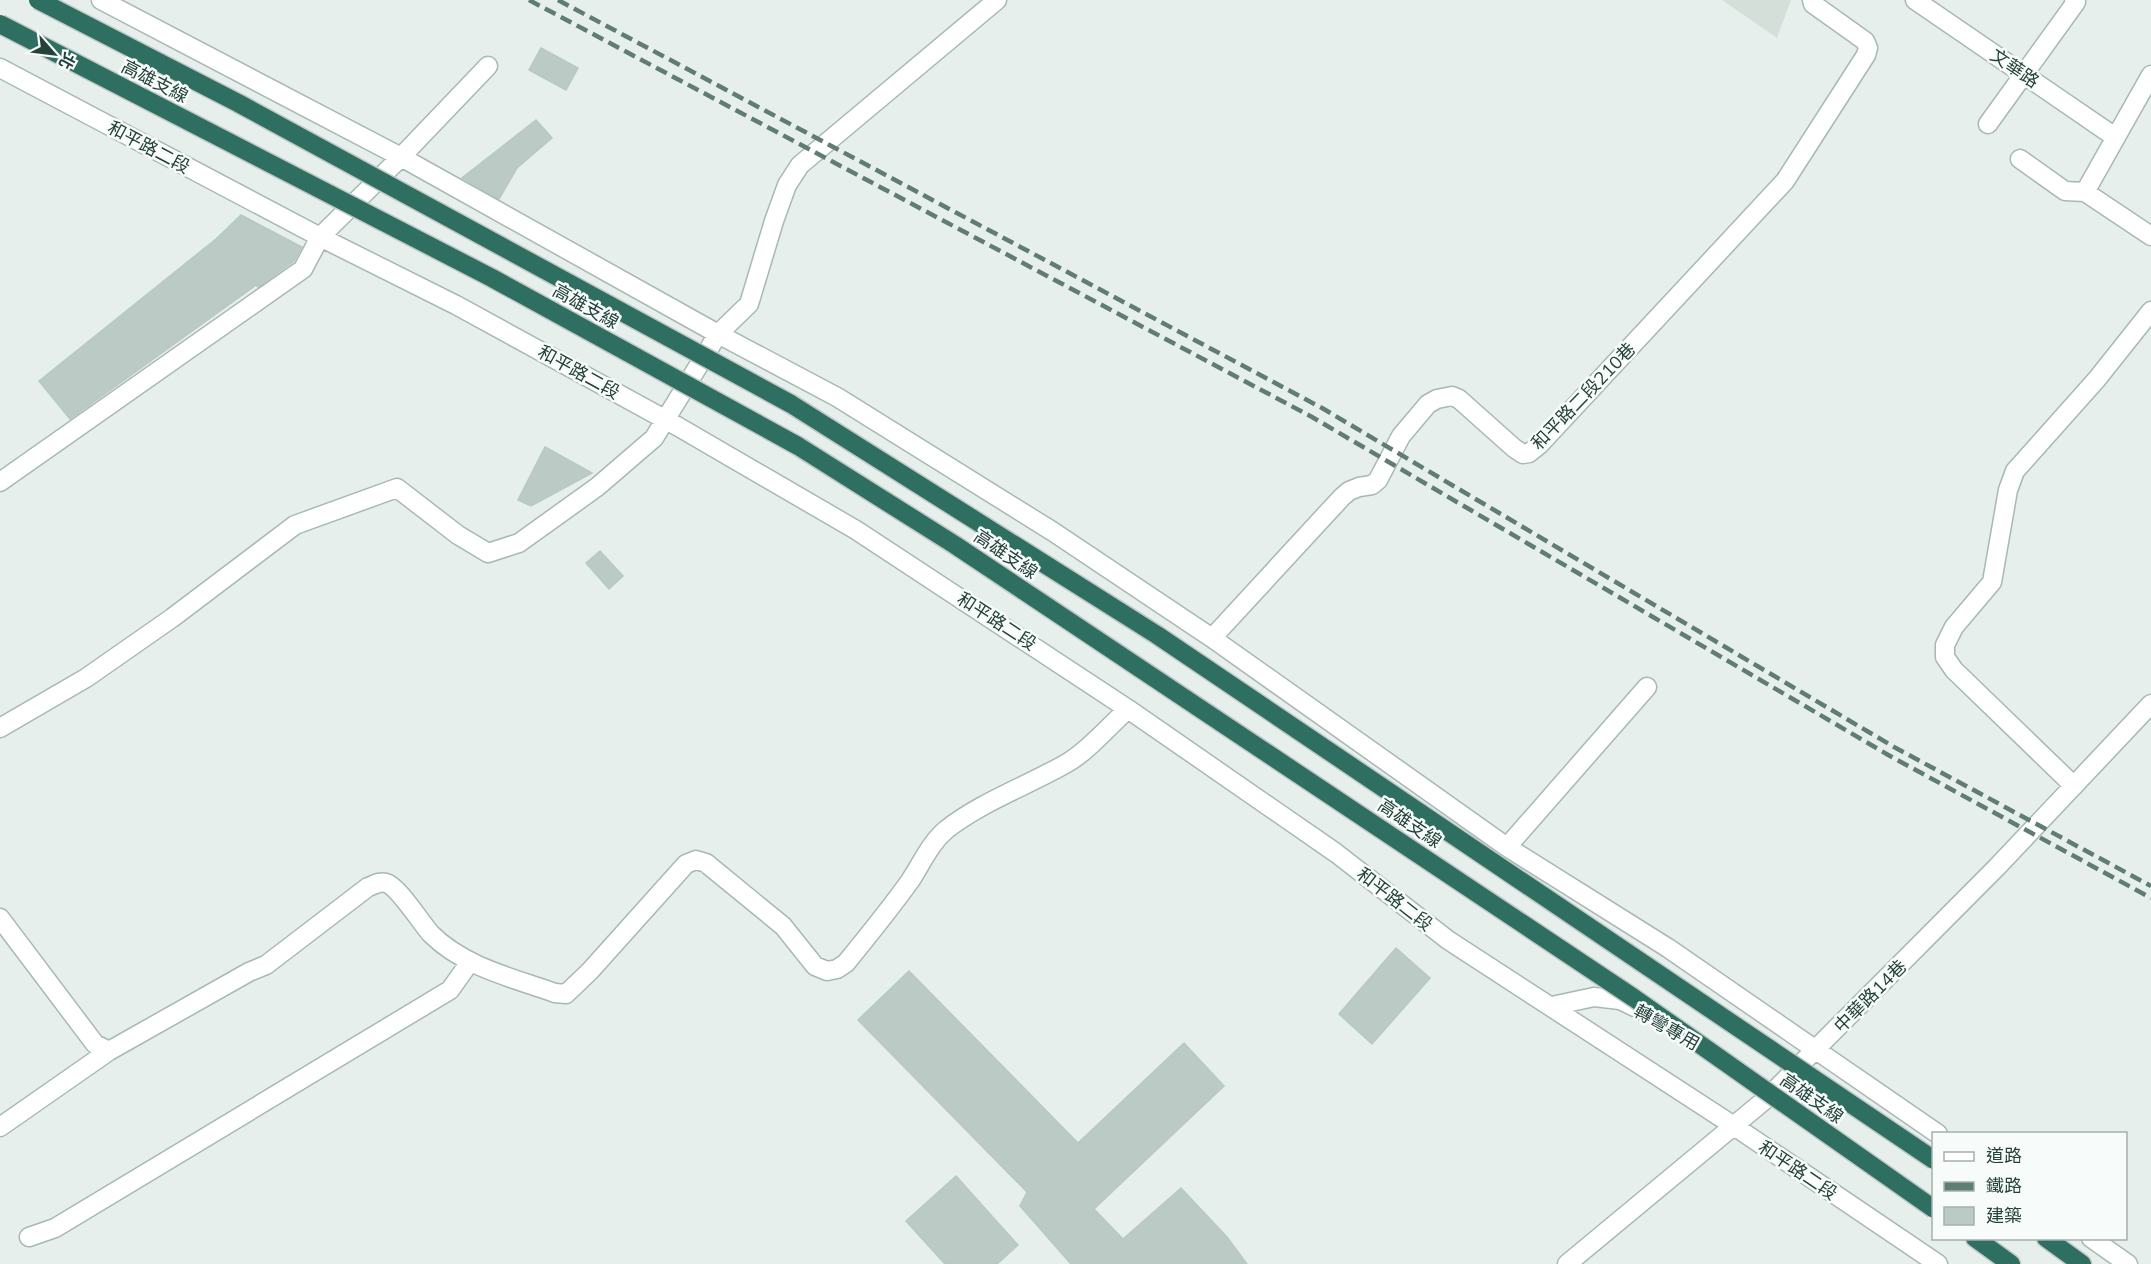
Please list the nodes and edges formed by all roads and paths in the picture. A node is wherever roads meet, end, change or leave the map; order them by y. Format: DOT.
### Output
graph roads {
  1 [pos="38,0"];
  2 [pos="101,0"];
  3 [pos="997,0"];
  4 [pos="1812,0"];
  5 [pos="1915,0"];
  6 [pos="2074,0"];
  7 [pos="0,24"];
  8 [pos="488,66"];
  9 [pos="0,68"];
  10 [pos="2024,74"];
  11 [pos="2150,77"];
  12 [pos="1988,124"];
  13 [pos="2115,137"];
  14 [pos="401,157"];
  15 [pos="2020,159"];
  16 [pos="2085,192"];
  17 [pos="2151,236"];
  18 [pos="320,237"];
  19 [pos="2151,311"];
  20 [pos="718,334"];
  21 [pos="666,419"];
  22 [pos="0,482"];
  23 [pos="1212,639"];
  24 [pos="1647,687"];
  25 [pos="2151,704"];
  26 [pos="1128,709"];
  27 [pos="0,728"];
  28 [pos="2074,786"];
  29 [pos="1508,847"];
  30 [pos="0,918"];
  31 [pos="470,963"];
  32 [pos="1552,1006"];
  33 [pos="1816,1050"];
  34 [pos="109,1052"];
  35 [pos="1766,1099"];
  36 [pos="1734,1126"];
  37 [pos="0,1127"];
  38 [pos="1935,1132"];
  39 [pos="1932,1159"];
  40 [pos="1932,1208"];
  41 [pos="29,1237"];
  42 [pos="1976,1240"];
  43 [pos="2047,1240"];
  44 [pos="2092,1240"];
  45 [pos="1567,1264"];
  46 [pos="1938,1264"];
  47 [pos="2011,1264"];
  48 [pos="2082,1264"];
  49 [pos="2128,1264"];
  1 -- 39 [label="highway, 高雄支線, bridge"];
  2 -- 14 [label="street"];
  3 -- 20 [label="street"];
  4 -- 23 [label="street, 和平路二段210巷"];
  5 -- 10 [label="street, 文華路"];
  6 -- 10 [label="street"];
  7 -- 40 [label="highway, 高雄支線, bridge"];
  8 -- 14 [label="street"];
  9 -- 18 [label="street, 和平路二段"];
  10 -- 12 [label="street"];
  10 -- 13 [label="street, 文華路"];
  11 -- 13 [label="street"];
  13 -- 16 [label="street"];
  14 -- 18 [label="street"];
  14 -- 20 [label="street"];
  15 -- 16 [label="street"];
  16 -- 17 [label="street"];
  18 -- 21 [label="street, 和平路二段"];
  18 -- 22 [label="street"];
  19 -- 28 [label="street"];
  20 -- 21 [label="street"];
  20 -- 23 [label="street"];
  21 -- 26 [label="street, 和平路二段"];
  21 -- 27 [label="street"];
  23 -- 29 [label="street"];
  24 -- 29 [label="street"];
  25 -- 28 [label="street, 中華路14巷"];
  26 -- 31 [label="street"];
  26 -- 32 [label="street, 和平路二段"];
  28 -- 33 [label="street, 中華路14巷"];
  29 -- 33 [label="street"];
  30 -- 34 [label="street"];
  31 -- 34 [label="street"];
  31 -- 41 [label="street"];
  32 -- 35 [label="street, 轉彎專用"];
  32 -- 36 [label="street, 和平路二段"];
  33 -- 35 [label="street, 中華路14巷"];
  33 -- 38 [label="street"];
  34 -- 37 [label="street"];
  35 -- 36 [label="street, 中華路14巷"];
  36 -- 45 [label="street, 中華路14巷"];
  36 -- 46 [label="street, 和平路二段"];
  42 -- 47 [label="highway"];
  43 -- 48 [label="highway"];
  44 -- 49 [label="street"];
}
